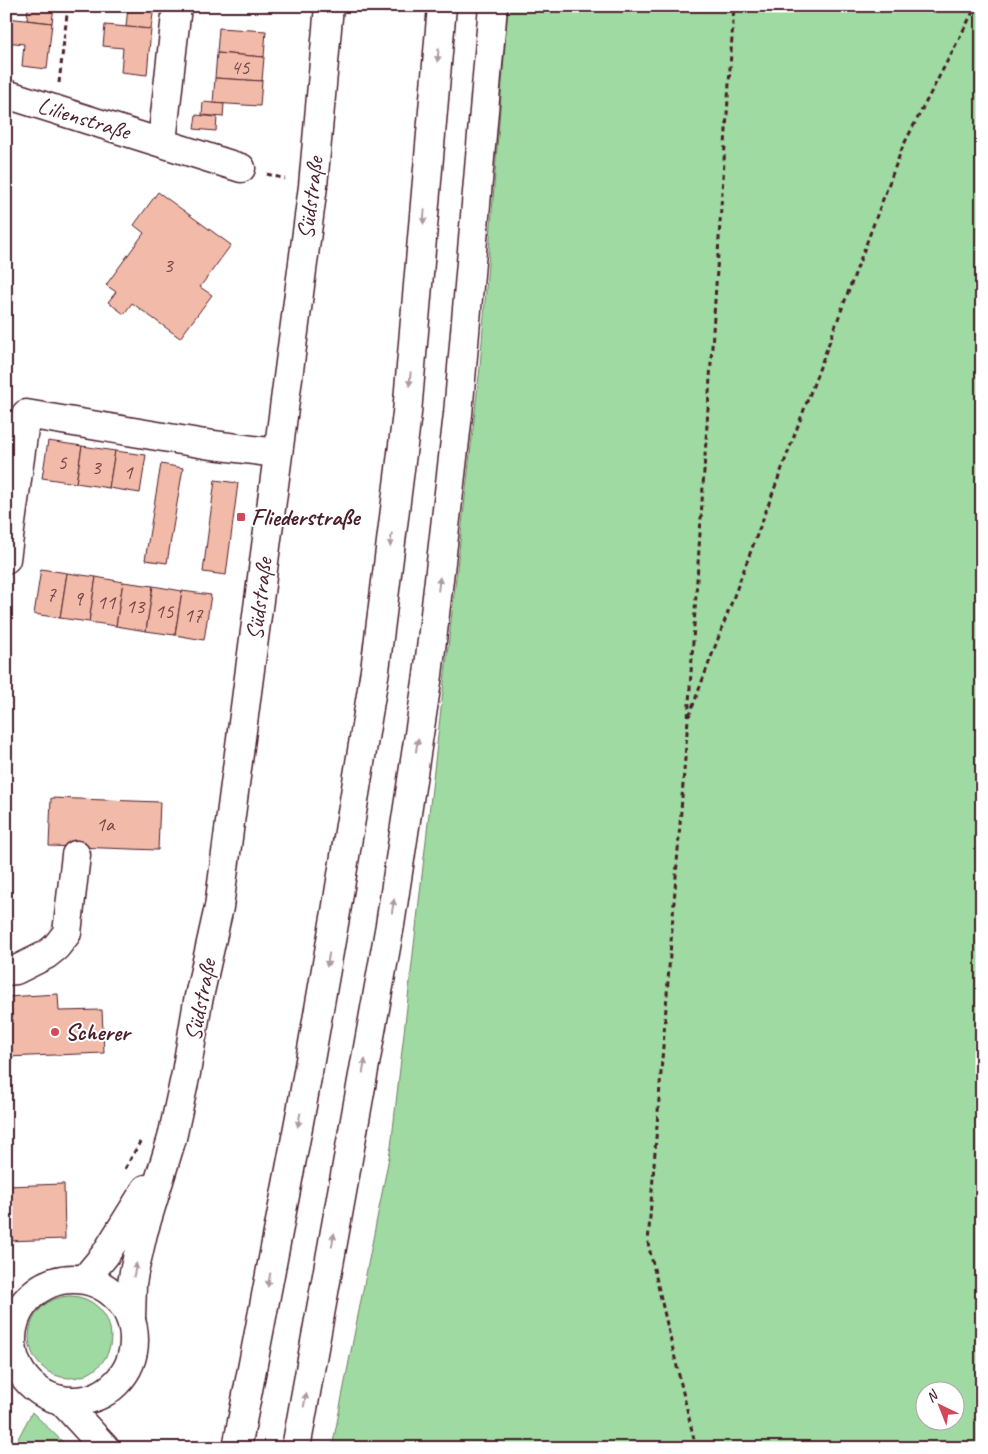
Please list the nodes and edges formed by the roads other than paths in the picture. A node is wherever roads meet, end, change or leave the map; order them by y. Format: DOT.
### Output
graph roads {
  1 [pos="177,6"];
  2 [pos="329,6"];
  3 [pos="442,6"];
  4 [pos="493,6"];
  5 [pos="6,94"];
  6 [pos="162,142"];
  7 [pos="241,168"];
  8 [pos="277,453"];
  9 [pos="6,559"];
  10 [pos="76,855"];
  11 [pos="6,971"];
  12 [pos="166,1158"];
  13 [pos="85,1279"];
  14 [pos="131,1319"];
  15 [pos="10,1321"];
  16 [pos="11,1361"];
  17 [pos="97,1396"];
  18 [pos="61,1400"];
  19 [pos="237,1442"];
  20 [pos="105,1448"];
  21 [pos="116,1448"];
  22 [pos="296,1448"];
  1 -- 6 [label="main road, Lilienstraße"];
  2 -- 8 [label="main road, Südstraße"];
  3 -- 19 [label="main road, one-way"];
  22 -- 4 [label="main road, one-way"];
  5 -- 6 [label="main road, Lilienstraße"];
  6 -- 7 [label="main road, Lilienstraße"];
  8 -- 9 [label="main road"];
  8 -- 12 [label="main road, Südstraße"];
  10 -- 11 [label="main road"];
  12 -- 13 [label="main road, Südstraße"];
  14 -- 12 [label="main road, Südstraße, one-way"];
  13 -- 14 [label="main road"];
  13 -- 15 [label="main road"];
  14 -- 17 [label="main road"];
  15 -- 16 [label="main road"];
  16 -- 18 [label="main road"];
  17 -- 18 [label="main road"];
  17 -- 21 [label="main road"];
  18 -- 20 [label="main road"];
}
